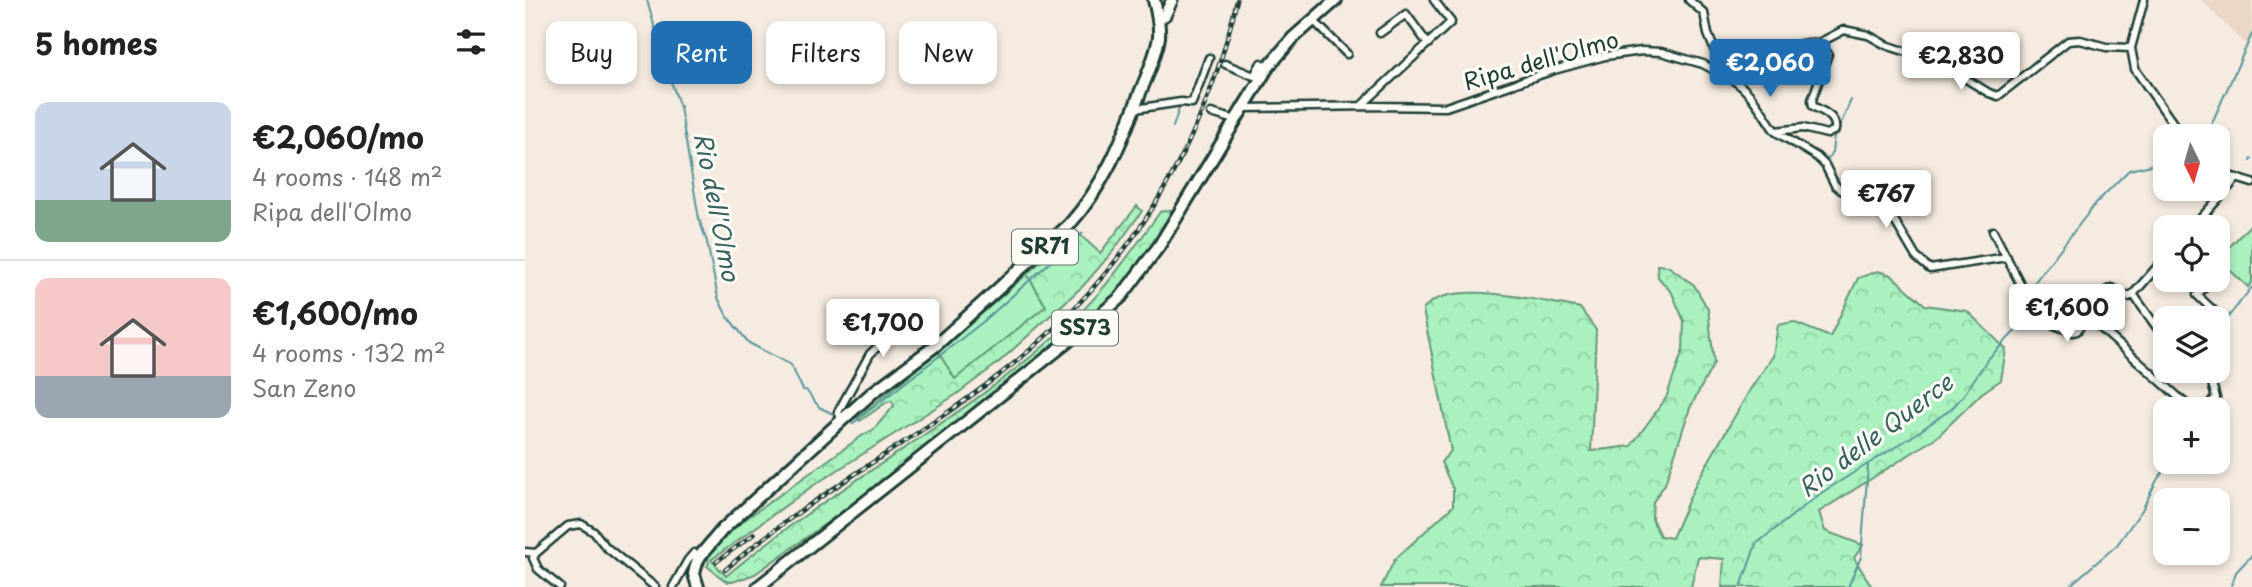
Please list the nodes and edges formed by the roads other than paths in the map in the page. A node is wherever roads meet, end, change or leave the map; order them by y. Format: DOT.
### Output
graph roads {
  1 [pos="1154,0"];
  2 [pos="1172,0"];
  3 [pos="1336,0"];
  4 [pos="1434,0"];
  5 [pos="1689,0"];
  6 [pos="2144,0"];
  7 [pos="1158,20"];
  8 [pos="1313,20"];
  9 [pos="1380,33"];
  10 [pos="1819,43"];
  11 [pos="1428,44"];
  12 [pos="2131,48"];
  13 [pos="1347,54"];
  14 [pos="1209,58"];
  15 [pos="1225,64"];
  16 [pos="1268,67"];
  17 [pos="1724,74"];
  18 [pos="1361,106"];
  19 [pos="1244,108"];
  20 [pos="1135,109"];
  21 [pos="1211,113"];
  22 [pos="1236,121"];
  23 [pos="2174,124"];
  24 [pos="1775,131"];
  25 [pos="2230,176"];
  26 [pos="2237,178"];
  27 [pos="2252,183"];
  28 [pos="2204,215"];
  29 [pos="1993,231"];
  30 [pos="2007,257"];
  31 [pos="2153,272"];
  32 [pos="2200,292"];
  33 [pos="2133,294"];
  34 [pos="2209,306"];
  35 [pos="892,308"];
  36 [pos="2087,316"];
  37 [pos="2153,322"];
  38 [pos="2178,397"];
  39 [pos="842,420"];
  40 [pos="832,429"];
  41 [pos="525,552"];
  42 [pos="536,553"];
  43 [pos="694,553"];
  44 [pos="560,587"];
  45 [pos="655,587"];
  46 [pos="673,587"];
  47 [pos="687,587"];
  48 [pos="698,587"];
  49 [pos="758,587"];
  1 -- 7 [label="main road, SR71"];
  2 -- 7 [label="street"];
  3 -- 8 [label="main road, SS73"];
  4 -- 11 [label="street"];
  5 -- 17 [label="street"];
  6 -- 12 [label="street"];
  7 -- 20 [label="main road, SR71"];
  8 -- 13 [label="street"];
  8 -- 16 [label="main road, SS73"];
  9 -- 11 [label="street"];
  10 -- 12 [label="street"];
  10 -- 17 [label="street"];
  10 -- 24 [label="street"];
  11 -- 18 [label="street"];
  12 -- 23 [label="street"];
  14 -- 20 [label="street"];
  15 -- 16 [label="street"];
  16 -- 19 [label="main road, SS73"];
  17 -- 18 [label="street, Ripa dell'Olmo"];
  17 -- 24 [label="street, Ripa dell'Olmo"];
  18 -- 19 [label="street, Ripa dell'Olmo"];
  19 -- 22 [label="main road, SS73"];
  20 -- 39 [label="main road, SR71"];
  21 -- 22 [label="street"];
  22 -- 49 [label="main road, SS73"];
  24 -- 30 [label="street"];
  25 -- 26 [label="street"];
  26 -- 27 [label="street"];
  26 -- 28 [label="street"];
  29 -- 30 [label="street"];
  30 -- 36 [label="street"];
  31 -- 33 [label="street"];
  32 -- 34 [label="street"];
  33 -- 36 [label="street"];
  33 -- 37 [label="street"];
  35 -- 39 [label="street"];
  36 -- 38 [label="street"];
  39 -- 40 [label="main road, SR71"];
  40 -- 43 [label="main road, SR71"];
  40 -- 48 [label="main road, SR71"];
  41 -- 42 [label="street"];
  42 -- 44 [label="street"];
  42 -- 45 [label="street"];
  43 -- 46 [label="street"];
  43 -- 47 [label="main road, SR71"];
}
